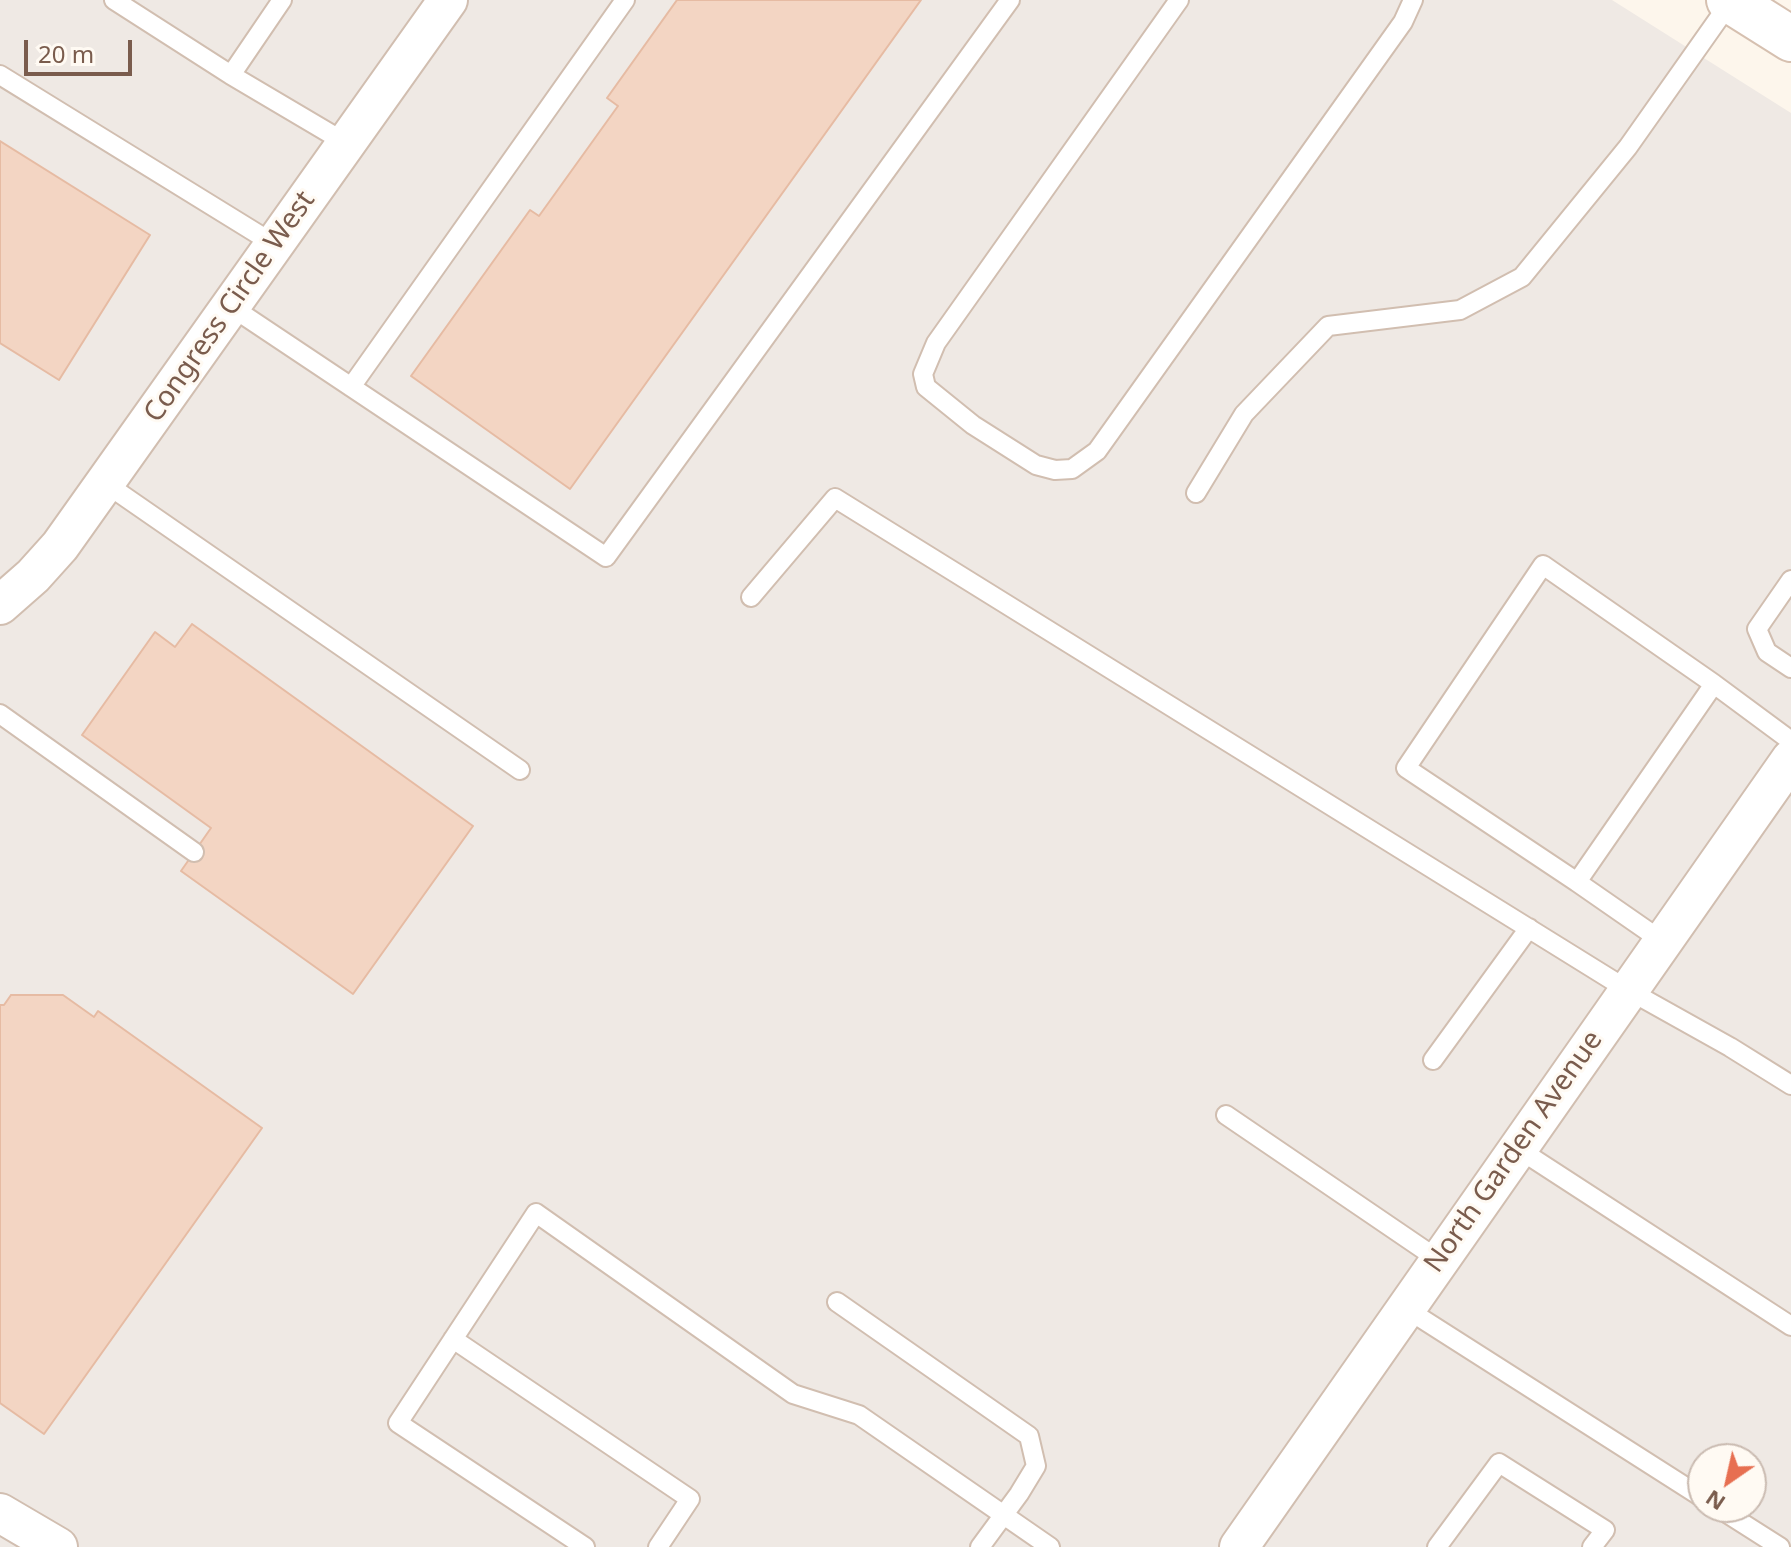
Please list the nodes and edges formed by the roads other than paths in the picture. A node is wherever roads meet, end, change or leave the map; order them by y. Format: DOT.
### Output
graph roads {
  1 [pos="114,0"];
  2 [pos="282,0"];
  3 [pos="448,0"];
  4 [pos="625,0"];
  5 [pos="1010,0"];
  6 [pos="1179,0"];
  7 [pos="1413,0"];
  8 [pos="1730,1"];
  9 [pos="1791,39"];
  10 [pos="0,75"];
  11 [pos="231,75"];
  12 [pos="346,143"];
  13 [pos="274,244"];
  14 [pos="230,306"];
  15 [pos="351,387"];
  16 [pos="105,483"];
  17 [pos="1196,493"];
  18 [pos="1791,580"];
  19 [pos="751,597"];
  20 [pos="0,605"];
  21 [pos="1791,668"];
  22 [pos="1714,684"];
  23 [pos="0,714"];
  24 [pos="1791,741"];
  25 [pos="1791,759"];
  26 [pos="520,770"];
  27 [pos="194,852"];
  28 [pos="1577,882"];
  29 [pos="1529,928"];
  30 [pos="1662,941"];
  31 [pos="1628,990"];
  32 [pos="1433,1060"];
  33 [pos="1791,1085"];
  34 [pos="1226,1115"];
  35 [pos="1517,1148"];
  36 [pos="1439,1260"];
  37 [pos="837,1302"];
  38 [pos="1405,1308"];
  39 [pos="1791,1326"];
  40 [pos="453,1339"];
  41 [pos="1687,1488"];
  42 [pos="0,1513"];
  43 [pos="1003,1514"];
  44 [pos="1742,1523"];
  45 [pos="1249,1543"];
  46 [pos="58,1547"];
  47 [pos="585,1547"];
  48 [pos="658,1547"];
  49 [pos="980,1547"];
  50 [pos="1050,1547"];
  51 [pos="1437,1547"];
  52 [pos="1592,1547"];
  53 [pos="1780,1547"];
  1 -- 11 [label="lane"];
  2 -- 11 [label="lane"];
  3 -- 12 [label="street, Congress Circle West"];
  4 -- 15 [label="lane"];
  5 -- 15 [label="lane"];
  6 -- 7 [label="lane"];
  8 -- 9 [label="street"];
  8 -- 17 [label="lane"];
  10 -- 13 [label="lane"];
  11 -- 12 [label="lane"];
  12 -- 13 [label="street, Congress Circle West"];
  13 -- 14 [label="street, Congress Circle West"];
  14 -- 15 [label="lane"];
  14 -- 16 [label="street, Congress Circle West"];
  16 -- 20 [label="street, Congress Circle West"];
  16 -- 26 [label="lane"];
  18 -- 21 [label="lane"];
  19 -- 29 [label="lane"];
  22 -- 24 [label="lane"];
  22 -- 28 [label="lane"];
  22 -- 28 [label="lane"];
  23 -- 27 [label="lane"];
  25 -- 30 [label="street, North Garden Avenue"];
  28 -- 30 [label="lane"];
  29 -- 31 [label="lane"];
  29 -- 32 [label="lane"];
  30 -- 31 [label="street, North Garden Avenue"];
  31 -- 33 [label="lane"];
  31 -- 35 [label="street, North Garden Avenue"];
  34 -- 36 [label="lane"];
  35 -- 36 [label="street, North Garden Avenue"];
  35 -- 39 [label="lane"];
  36 -- 38 [label="street, North Garden Avenue"];
  37 -- 43 [label="lane"];
  38 -- 41 [label="lane"];
  38 -- 45 [label="street, North Garden Avenue"];
  40 -- 43 [label="lane"];
  40 -- 47 [label="lane"];
  40 -- 48 [label="lane"];
  42 -- 46 [label="street"];
  43 -- 49 [label="lane"];
  43 -- 50 [label="lane"];
  44 -- 53 [label="lane"];
  51 -- 52 [label="lane"];
}
